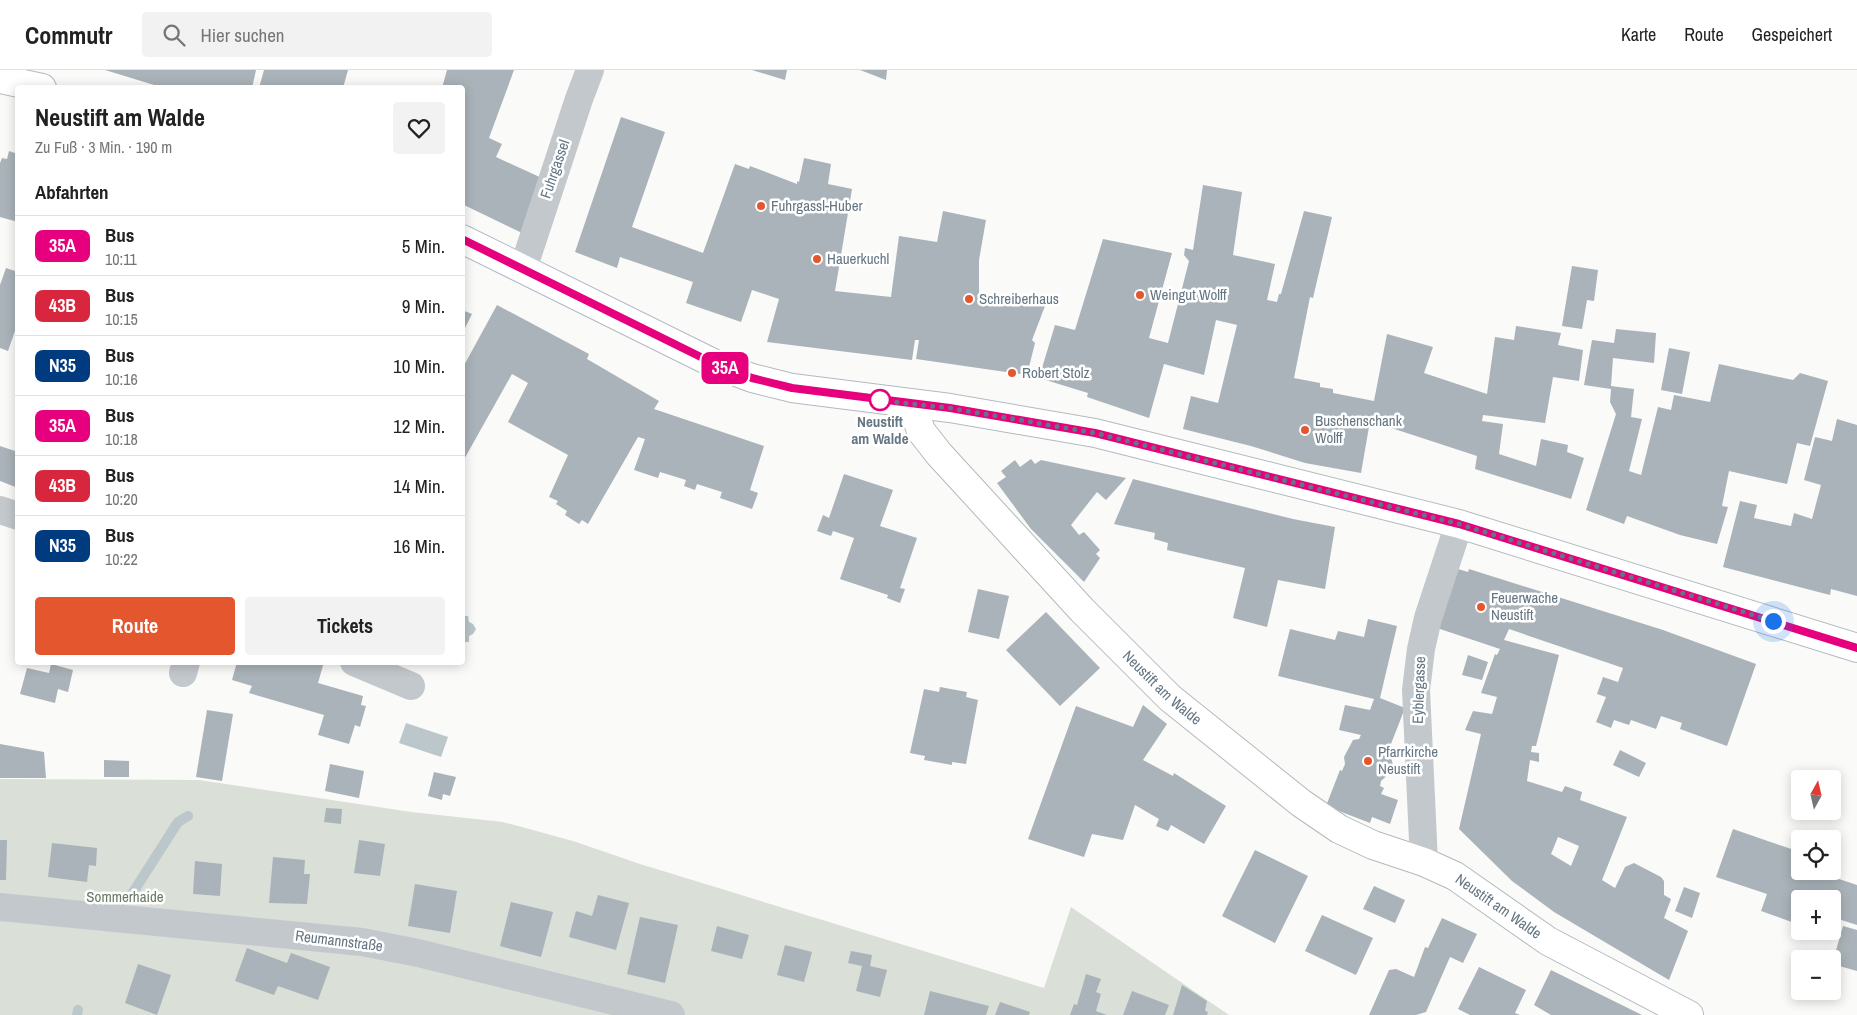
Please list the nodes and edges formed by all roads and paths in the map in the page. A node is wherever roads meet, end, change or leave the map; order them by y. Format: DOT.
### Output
graph roads {
  1 [pos="590,70"];
  2 [pos="0,79"];
  3 [pos="28,85"];
  4 [pos="465,240"];
  5 [pos="523,269"];
  6 [pos="912,404"];
  7 [pos="0,510"];
  8 [pos="15,515"];
  9 [pos="1459,524"];
  10 [pos="1857,648"];
  11 [pos="361,665"];
  12 [pos="411,686"];
  13 [pos="1424,862"];
  14 [pos="0,907"];
  15 [pos="671,1015"];
  16 [pos="1690,1015"];
  1 -- 5 [label="street, Fuhrgassel"];
  2 -- 3 [label="main road"];
  4 -- 5 [label="main road"];
  5 -- 6 [label="main road"];
  6 -- 9 [label="main road"];
  6 -- 13 [label="main road, Neustift am Walde"];
  7 -- 8 [label="street"];
  9 -- 10 [label="main road"];
  9 -- 13 [label="street, Eyblergasse"];
  11 -- 12 [label="street"];
  13 -- 16 [label="main road, Neustift am Walde"];
  14 -- 15 [label="street, Reumannstraße"];
}
